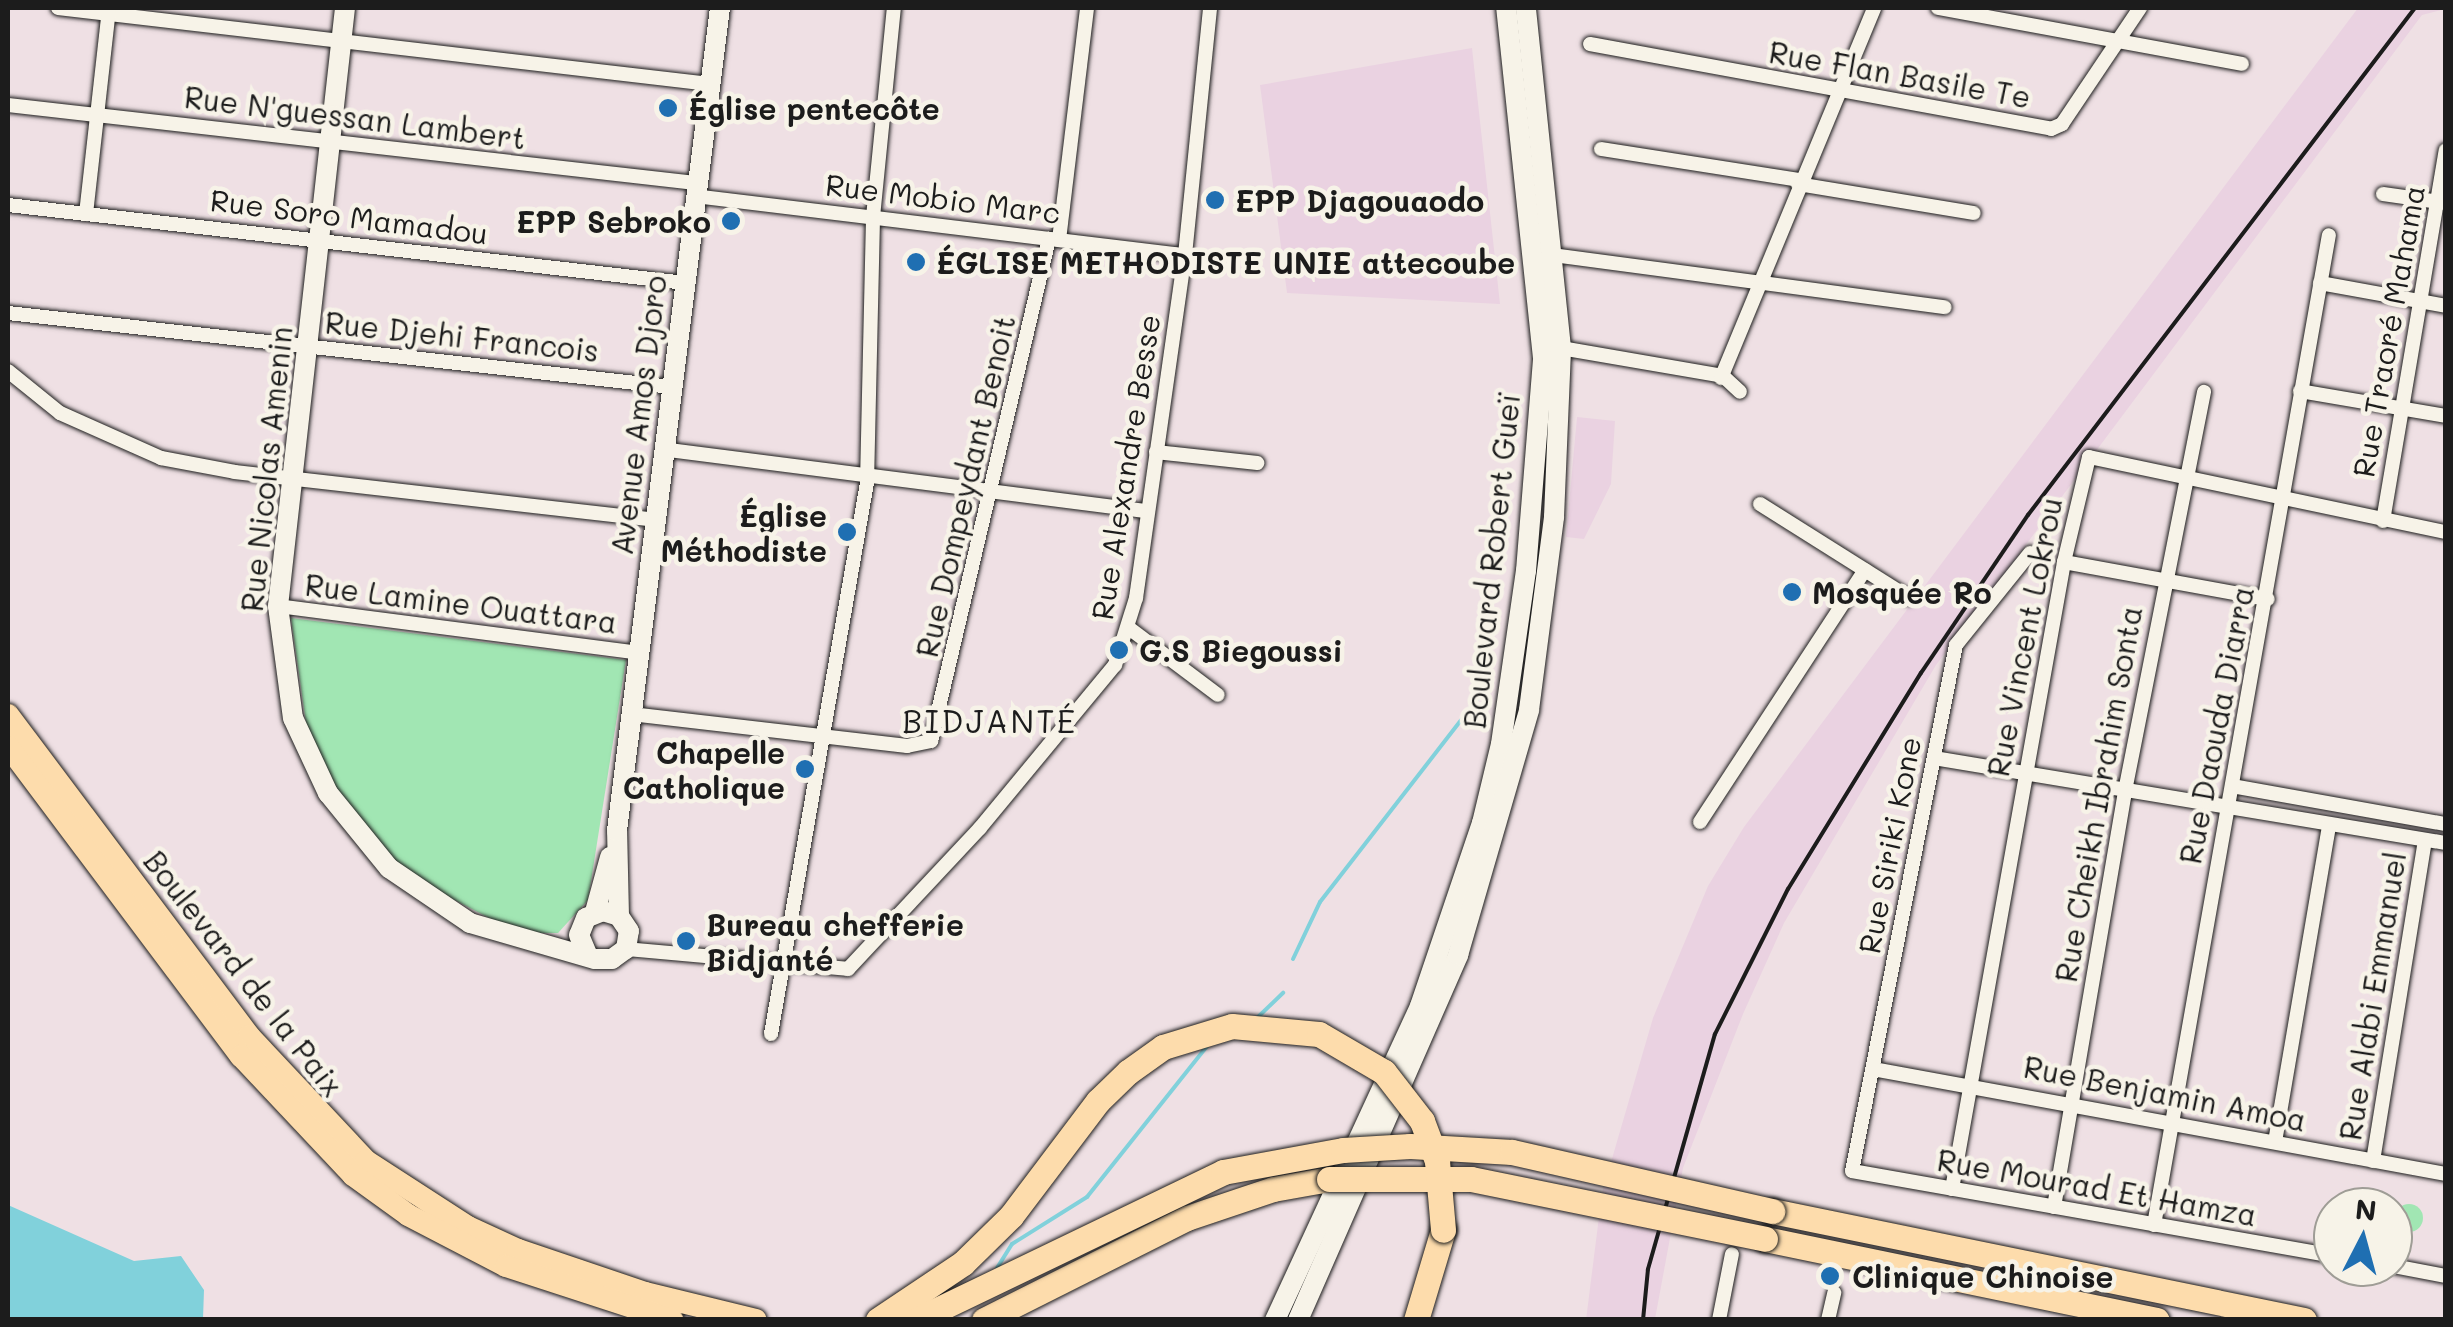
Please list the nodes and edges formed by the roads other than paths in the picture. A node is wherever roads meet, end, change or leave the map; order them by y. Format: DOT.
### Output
graph roads {
  1 [pos="58,8"];
  2 [pos="345,8"];
  3 [pos="720,8"];
  4 [pos="894,8"];
  5 [pos="1087,8"];
  6 [pos="1210,8"];
  7 [pos="1506,8"];
  8 [pos="1526,8"];
  9 [pos="1874,8"];
  10 [pos="1938,8"];
  11 [pos="2140,8"];
  12 [pos="109,11"];
  13 [pos="340,40"];
  14 [pos="2118,41"];
  15 [pos="1590,44"];
  16 [pos="2242,64"];
  17 [pos="710,84"];
  18 [pos="1838,93"];
  19 [pos="8,104"];
  20 [pos="96,116"];
  21 [pos="330,142"];
  22 [pos="1601,149"];
  23 [pos="2446,150"];
  24 [pos="1799,182"];
  25 [pos="695,190"];
  26 [pos="2383,194"];
  27 [pos="2442,202"];
  28 [pos="8,204"];
  29 [pos="1974,213"];
  30 [pos="86,214"];
  31 [pos="873,217"];
  32 [pos="2329,234"];
  33 [pos="319,239"];
  34 [pos="1054,239"];
  35 [pos="1553,254"];
  36 [pos="1185,255"];
  37 [pos="1759,281"];
  38 [pos="2320,282"];
  39 [pos="685,283"];
  40 [pos="2419,302"];
  41 [pos="1945,306"];
  42 [pos="2446,306"];
  43 [pos="8,312"];
  44 [pos="308,346"];
  45 [pos="1560,348"];
  46 [pos="8,372"];
  47 [pos="1720,378"];
  48 [pos="672,387"];
  49 [pos="2300,391"];
  50 [pos="1740,392"];
  51 [pos="2204,392"];
  52 [pos="2401,409"];
  53 [pos="2446,416"];
  54 [pos="669,450"];
  55 [pos="1156,452"];
  56 [pos="1257,462"];
  57 [pos="868,471"];
  58 [pos="290,476"];
  59 [pos="2184,481"];
  60 [pos="993,488"];
  61 [pos="2284,501"];
  62 [pos="1760,504"];
  63 [pos="1147,511"];
  64 [pos="654,520"];
  65 [pos="2383,520"];
  66 [pos="2446,532"];
  67 [pos="2030,552"];
  68 [pos="2064,562"];
  69 [pos="1866,570"];
  70 [pos="2164,581"];
  71 [pos="1910,598"];
  72 [pos="2268,599"];
  73 [pos="278,606"];
  74 [pos="1129,628"];
  75 [pos="638,654"];
  76 [pos="1218,695"];
  77 [pos="631,714"];
  78 [pos="8,715"];
  79 [pos="824,736"];
  80 [pos="8,746"];
  81 [pos="1934,758"];
  82 [pos="2025,777"];
  83 [pos="2232,786"];
  84 [pos="2125,792"];
  85 [pos="2228,807"];
  86 [pos="1700,822"];
  87 [pos="2446,824"];
  88 [pos="2329,825"];
  89 [pos="617,831"];
  90 [pos="2425,840"];
  91 [pos="2446,843"];
  92 [pos="594,912"];
  93 [pos="620,916"];
  94 [pos="626,948"];
  95 [pos="587,954"];
  96 [pos="782,966"];
  97 [pos="771,1034"];
  98 [pos="1872,1070"];
  99 [pos="1972,1084"];
  100 [pos="2072,1104"];
  101 [pos="2171,1123"];
  102 [pos="2275,1142"];
  103 [pos="2373,1161"];
  104 [pos="1852,1172"];
  105 [pos="2446,1174"];
  106 [pos="1952,1189"];
  107 [pos="2054,1207"];
  108 [pos="2154,1225"];
  109 [pos="2313,1253"];
  110 [pos="1732,1254"];
  111 [pos="2413,1270"];
  112 [pos="2446,1276"];
  113 [pos="1834,1293"];
  114 [pos="672,1320"];
  115 [pos="756,1320"];
  116 [pos="878,1320"];
  117 [pos="916,1320"];
  118 [pos="984,1320"];
  119 [pos="1275,1320"];
  120 [pos="1298,1320"];
  121 [pos="1416,1320"];
  122 [pos="1719,1320"];
  123 [pos="1828,1320"];
  124 [pos="2157,1320"];
  125 [pos="2304,1320"];
  1 -- 12 [label="street"];
  2 -- 13 [label="main road, Rue Nicolas Amenin"];
  3 -- 17 [label="main road, Avenue Amos Djoro"];
  4 -- 31 [label="street"];
  5 -- 34 [label="street, Rue Dompeydant Benoit"];
  6 -- 36 [label="street, Rue Alexandre Besse"];
  7 -- 119 [label="main road, Boulevard Robert Gueï"];
  8 -- 35 [label="main road, Boulevard Robert Gueï"];
  9 -- 18 [label="street"];
  10 -- 14 [label="street"];
  11 -- 14 [label="street, Rue Flan Basile Te"];
  12 -- 13 [label="street"];
  12 -- 20 [label="street"];
  13 -- 17 [label="street"];
  13 -- 21 [label="main road, Rue Nicolas Amenin"];
  14 -- 16 [label="street"];
  14 -- 18 [label="street, Rue Flan Basile Te"];
  15 -- 18 [label="street, Rue Flan Basile Te"];
  17 -- 25 [label="main road, Avenue Amos Djoro"];
  18 -- 24 [label="street"];
  19 -- 20 [label="street, Rue N'guessan Lambert"];
  20 -- 21 [label="street, Rue N'guessan Lambert"];
  20 -- 30 [label="street"];
  21 -- 25 [label="street, Rue N'guessan Lambert"];
  21 -- 33 [label="main road, Rue Nicolas Amenin"];
  22 -- 24 [label="street"];
  23 -- 27 [label="street, Rue Traoré Mahama"];
  24 -- 29 [label="street"];
  24 -- 37 [label="street"];
  25 -- 31 [label="street, Rue Mobio Marc"];
  25 -- 39 [label="main road, Avenue Amos Djoro"];
  26 -- 27 [label="street"];
  27 -- 40 [label="street, Rue Traoré Mahama"];
  28 -- 30 [label="street, Rue Soro Mamadou"];
  30 -- 33 [label="street, Rue Soro Mamadou"];
  31 -- 34 [label="street, Rue Mobio Marc"];
  31 -- 57 [label="street"];
  32 -- 38 [label="street, Rue Daouda Diarra"];
  33 -- 39 [label="street, Rue Soro Mamadou"];
  33 -- 44 [label="main road, Rue Nicolas Amenin"];
  34 -- 36 [label="street, Rue Mobio Marc"];
  34 -- 60 [label="street, Rue Dompeydant Benoit"];
  35 -- 37 [label="street"];
  35 -- 45 [label="main road, Boulevard Robert Gueï"];
  36 -- 55 [label="street, Rue Alexandre Besse"];
  37 -- 41 [label="street"];
  37 -- 47 [label="street"];
  38 -- 40 [label="street"];
  38 -- 49 [label="street, Rue Daouda Diarra"];
  39 -- 48 [label="main road, Avenue Amos Djoro"];
  40 -- 42 [label="street"];
  40 -- 52 [label="street, Rue Traoré Mahama"];
  43 -- 44 [label="street, Rue Djehi Francois"];
  44 -- 48 [label="street, Rue Djehi Francois"];
  44 -- 58 [label="main road, Rue Nicolas Amenin"];
  45 -- 47 [label="street"];
  45 -- 120 [label="main road, Boulevard Robert Gueï"];
  46 -- 58 [label="street"];
  47 -- 50 [label="street"];
  48 -- 54 [label="main road, Avenue Amos Djoro"];
  49 -- 52 [label="street"];
  49 -- 61 [label="street, Rue Daouda Diarra"];
  51 -- 59 [label="street, Rue Cheikh Ibrahim Sonta"];
  52 -- 53 [label="street"];
  52 -- 65 [label="street, Rue Traoré Mahama"];
  54 -- 57 [label="street"];
  54 -- 64 [label="main road, Avenue Amos Djoro"];
  55 -- 56 [label="street"];
  55 -- 63 [label="street, Rue Alexandre Besse"];
  57 -- 60 [label="street"];
  57 -- 79 [label="street"];
  58 -- 64 [label="street"];
  58 -- 73 [label="main road, Rue Nicolas Amenin"];
  59 -- 61 [label="street, Rue Vincent Lokrou"];
  59 -- 68 [label="street, Rue Vincent Lokrou"];
  59 -- 70 [label="street, Rue Cheikh Ibrahim Sonta"];
  60 -- 63 [label="street"];
  60 -- 79 [label="street, Rue Dompeydant Benoit"];
  61 -- 65 [label="street, Rue Vincent Lokrou"];
  61 -- 72 [label="street, Rue Daouda Diarra"];
  62 -- 69 [label="street"];
  63 -- 74 [label="street, Rue Alexandre Besse"];
  64 -- 75 [label="main road, Avenue Amos Djoro"];
  65 -- 66 [label="street, Rue Vincent Lokrou"];
  67 -- 81 [label="street, Rue Siriki Kone"];
  68 -- 70 [label="street"];
  68 -- 82 [label="street, Rue Vincent Lokrou"];
  69 -- 71 [label="street"];
  69 -- 86 [label="street"];
  70 -- 72 [label="street"];
  70 -- 84 [label="street, Rue Cheikh Ibrahim Sonta"];
  72 -- 83 [label="street, Rue Daouda Diarra"];
  73 -- 75 [label="street, Rue Lamine Ouattara"];
  73 -- 95 [label="main road, Rue Nicolas Amenin"];
  74 -- 76 [label="street"];
  74 -- 96 [label="street, Rue Alexandre Besse"];
  75 -- 77 [label="main road, Avenue Amos Djoro"];
  77 -- 79 [label="street, Rue Dompeydant Benoit"];
  77 -- 89 [label="main road, Avenue Amos Djoro"];
  78 -- 115 [label="main road, Boulevard de la Paix"];
  79 -- 96 [label="street"];
  80 -- 114 [label="main road, Boulevard de la Paix"];
  81 -- 82 [label="street"];
  81 -- 98 [label="street, Rue Siriki Kone"];
  82 -- 84 [label="street"];
  82 -- 99 [label="street, Rue Vincent Lokrou"];
  83 -- 85 [label="street, Rue Daouda Diarra"];
  83 -- 87 [label="street"];
  84 -- 85 [label="street"];
  84 -- 100 [label="street, Rue Cheikh Ibrahim Sonta"];
  85 -- 88 [label="street"];
  85 -- 101 [label="street, Rue Daouda Diarra"];
  88 -- 90 [label="street"];
  88 -- 102 [label="street"];
  89 -- 92 [label="main road, Avenue Amos Djoro"];
  89 -- 93 [label="main road, Avenue Amos Djoro"];
  90 -- 91 [label="street"];
  90 -- 103 [label="street, Rue Alabi Emmanuel"];
  92 -- 93 [label="main road"];
  92 -- 95 [label="main road"];
  93 -- 94 [label="main road"];
  94 -- 95 [label="main road"];
  94 -- 96 [label="street, Rue Alexandre Besse"];
  96 -- 97 [label="street"];
  98 -- 99 [label="street, Rue Benjamin Amoa"];
  98 -- 104 [label="street, Rue Siriki Kone"];
  99 -- 100 [label="street, Rue Benjamin Amoa"];
  99 -- 106 [label="street, Rue Vincent Lokrou"];
  100 -- 101 [label="street, Rue Benjamin Amoa"];
  100 -- 107 [label="street, Rue Cheikh Ibrahim Sonta"];
  101 -- 102 [label="street, Rue Benjamin Amoa"];
  101 -- 108 [label="street, Rue Daouda Diarra"];
  102 -- 103 [label="street, Rue Benjamin Amoa"];
  103 -- 105 [label="street, Rue Benjamin Amoa"];
  104 -- 106 [label="street, Rue Mourad Et Hamza"];
  106 -- 107 [label="street, Rue Mourad Et Hamza"];
  107 -- 108 [label="street, Rue Mourad Et Hamza"];
  108 -- 109 [label="street, Rue Mourad Et Hamza"];
  110 -- 122 [label="street"];
  111 -- 112 [label="street"];
  113 -- 123 [label="street"];
  116 -- 121 [label="highway, bridge"];
  117 -- 125 [label="highway, bridge"];
  118 -- 124 [label="highway, bridge"];
}
